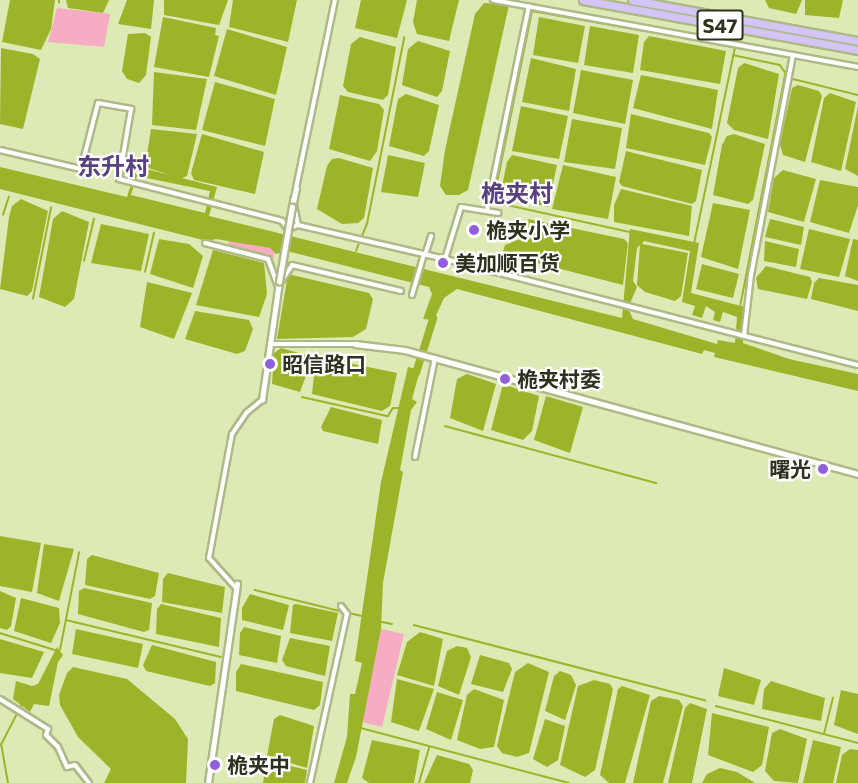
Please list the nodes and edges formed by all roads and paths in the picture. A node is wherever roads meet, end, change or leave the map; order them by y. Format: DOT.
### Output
graph roads {
  1 [pos="334,0"];
  2 [pos="494,0"];
  3 [pos="583,0"];
  4 [pos="632,0"];
  5 [pos="529,6"];
  6 [pos="858,41"];
  7 [pos="858,50"];
  8 [pos="793,55"];
  9 [pos="858,67"];
  10 [pos="0,150"];
  11 [pos="296,188"];
  12 [pos="293,200"];
  13 [pos="487,210"];
  14 [pos="499,213"];
  15 [pos="298,225"];
  16 [pos="430,236"];
  17 [pos="205,243"];
  18 [pos="424,254"];
  19 [pos="446,259"];
  20 [pos="278,284"];
  21 [pos="401,291"];
  22 [pos="412,295"];
  23 [pos="744,336"];
  24 [pos="270,344"];
  25 [pos="435,358"];
  26 [pos="858,365"];
  27 [pos="262,400"];
  28 [pos="416,457"];
  29 [pos="858,474"];
  30 [pos="236,586"];
  31 [pos="341,606"];
  32 [pos="0,699"];
  33 [pos="89,783"];
  34 [pos="208,783"];
  35 [pos="310,783"];
  1 -- 11 [label="street"];
  2 -- 5 [label="street"];
  3 -- 7 [label="highway, S47"];
  4 -- 6 [label="highway, S47"];
  5 -- 8 [label="street"];
  5 -- 13 [label="street"];
  8 -- 9 [label="street"];
  8 -- 23 [label="street"];
  10 -- 15 [label="street"];
  11 -- 12 [label="street"];
  12 -- 15 [label="street"];
  12 -- 20 [label="street, bridge"];
  13 -- 14 [label="street"];
  13 -- 19 [label="street"];
  15 -- 18 [label="street"];
  16 -- 18 [label="street"];
  17 -- 20 [label="street"];
  18 -- 19 [label="street"];
  18 -- 22 [label="street"];
  19 -- 23 [label="street"];
  20 -- 21 [label="street"];
  20 -- 24 [label="street"];
  23 -- 26 [label="street"];
  24 -- 25 [label="street"];
  24 -- 27 [label="street"];
  25 -- 28 [label="street"];
  25 -- 29 [label="street"];
  27 -- 30 [label="street"];
  30 -- 34 [label="street"];
  31 -- 35 [label="street"];
  32 -- 33 [label="street"];
}
